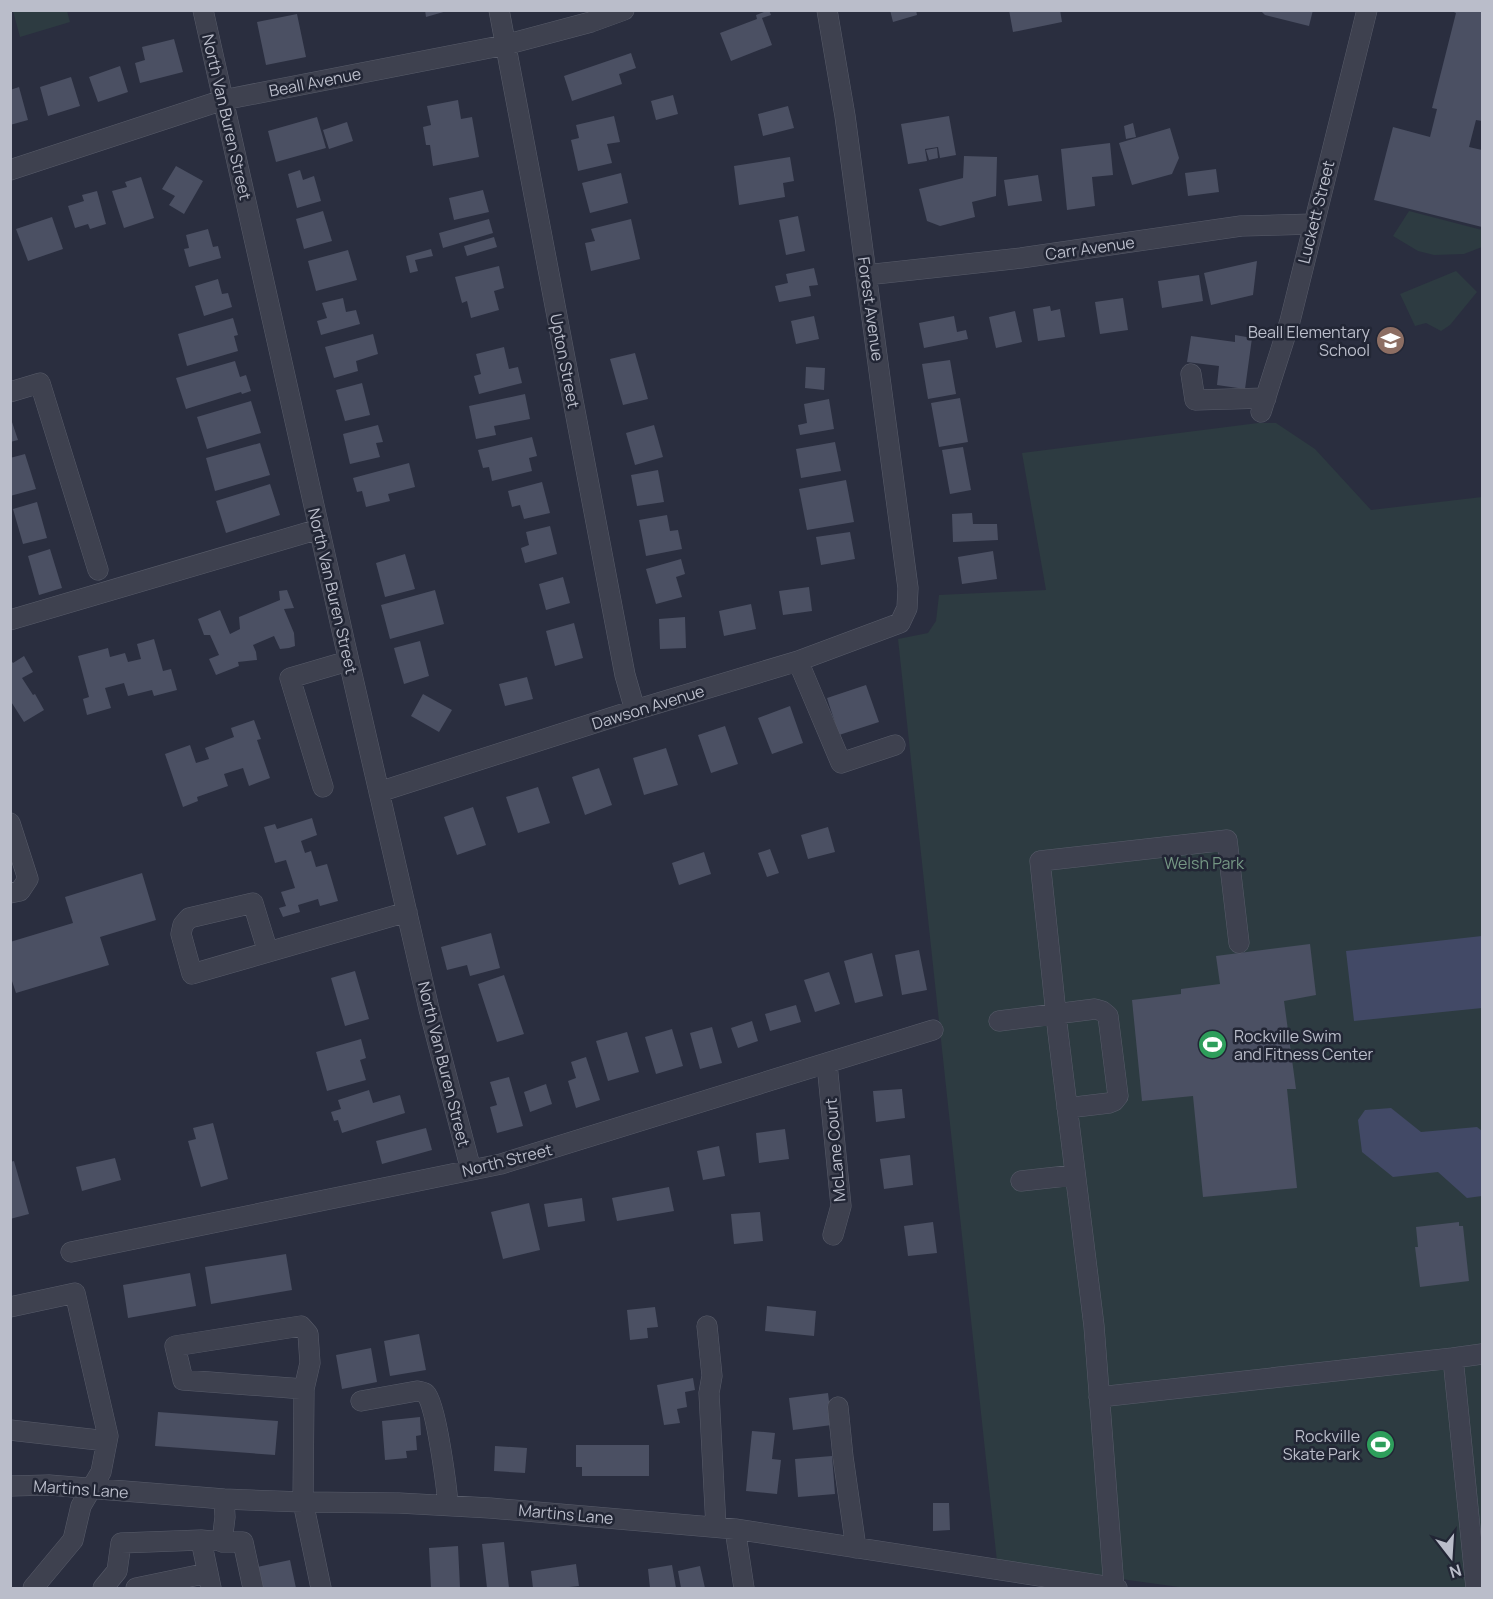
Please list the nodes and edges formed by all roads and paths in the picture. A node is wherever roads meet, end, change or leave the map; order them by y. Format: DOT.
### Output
graph roads {
  1 [pos="203,10"];
  2 [pos="499,10"];
  3 [pos="624,10"];
  4 [pos="826,10"];
  5 [pos="1367,10"];
  6 [pos="505,45"];
  7 [pos="223,100"];
  8 [pos="10,170"];
  9 [pos="1313,224"];
  10 [pos="867,275"];
  11 [pos="1191,374"];
  12 [pos="10,392"];
  13 [pos="319,529"];
  14 [pos="98,570"];
  15 [pos="907,608"];
  16 [pos="10,620"];
  17 [pos="348,661"];
  18 [pos="798,661"];
  19 [pos="635,710"];
  20 [pos="895,745"];
  21 [pos="323,787"];
  22 [pos="379,792"];
  23 [pos="10,822"];
  24 [pos="10,893"];
  25 [pos="406,912"];
  26 [pos="1239,943"];
  27 [pos="268,952"];
  28 [pos="1056,1013"];
  29 [pos="999,1021"];
  30 [pos="933,1030"];
  31 [pos="826,1065"];
  32 [pos="1067,1108"];
  33 [pos="471,1170"];
  34 [pos="1075,1176"];
  35 [pos="1021,1180"];
  36 [pos="833,1235"];
  37 [pos="71,1252"];
  38 [pos="10,1307"];
  39 [pos="707,1326"];
  40 [pos="1482,1354"];
  41 [pos="1453,1358"];
  42 [pos="304,1389"];
  43 [pos="1100,1397"];
  44 [pos="361,1401"];
  45 [pos="838,1407"];
  46 [pos="10,1430"];
  47 [pos="107,1441"];
  48 [pos="10,1486"];
  49 [pos="91,1488"];
  50 [pos="224,1499"];
  51 [pos="303,1502"];
  52 [pos="448,1506"];
  53 [pos="726,1528"];
  54 [pos="201,1540"];
  55 [pos="222,1542"];
  56 [pos="856,1548"];
  57 [pos="1477,1577"];
  58 [pos="209,1581"];
  59 [pos="33,1588"];
  60 [pos="103,1588"];
  61 [pos="136,1588"];
  62 [pos="253,1588"];
  63 [pos="321,1588"];
  64 [pos="744,1588"];
  65 [pos="1116,1588"];
  1 -- 7 [label="street, North Van Buren Street"];
  2 -- 6 [label="street, Upton Street"];
  3 -- 6 [label="street, Beall Avenue"];
  4 -- 10 [label="street, Forest Avenue"];
  5 -- 9 [label="street, Luckett Street"];
  6 -- 7 [label="street, Beall Avenue"];
  6 -- 19 [label="street, Upton Street"];
  7 -- 8 [label="street, Beall Avenue"];
  7 -- 13 [label="street, North Van Buren Street"];
  9 -- 10 [label="street, Carr Avenue"];
  9 -- 11 [label="street, Luckett Street"];
  10 -- 15 [label="street, Forest Avenue"];
  12 -- 14 [label="street"];
  13 -- 16 [label="street"];
  13 -- 17 [label="street, North Van Buren Street"];
  15 -- 18 [label="street, Dawson Avenue"];
  17 -- 21 [label="street"];
  17 -- 22 [label="street, North Van Buren Street"];
  18 -- 19 [label="street, Dawson Avenue"];
  18 -- 20 [label="street"];
  19 -- 22 [label="street, Dawson Avenue"];
  22 -- 25 [label="street, North Van Buren Street"];
  23 -- 24 [label="street"];
  25 -- 27 [label="street"];
  25 -- 33 [label="street, North Van Buren Street"];
  26 -- 28 [label="street"];
  27 -- 27 [label="street"];
  28 -- 29 [label="street"];
  28 -- 32 [label="street"];
  28 -- 32 [label="street"];
  30 -- 31 [label="street, North Street"];
  31 -- 33 [label="street, North Street"];
  31 -- 36 [label="street, McLane Court"];
  32 -- 34 [label="street"];
  33 -- 37 [label="street, North Street"];
  34 -- 35 [label="street"];
  34 -- 43 [label="street"];
  38 -- 47 [label="street"];
  39 -- 53 [label="street"];
  40 -- 41 [label="street"];
  41 -- 43 [label="street"];
  41 -- 57 [label="street"];
  42 -- 42 [label="street"];
  42 -- 51 [label="street"];
  43 -- 65 [label="street"];
  44 -- 52 [label="street"];
  45 -- 56 [label="street"];
  46 -- 47 [label="street"];
  47 -- 49 [label="street"];
  48 -- 49 [label="street, Martins Lane"];
  49 -- 50 [label="street, Martins Lane"];
  49 -- 59 [label="street"];
  50 -- 51 [label="street, Martins Lane"];
  50 -- 55 [label="street"];
  51 -- 52 [label="street, Martins Lane"];
  51 -- 63 [label="street"];
  52 -- 53 [label="street, Martins Lane"];
  53 -- 56 [label="street, Martins Lane"];
  53 -- 64 [label="street"];
  54 -- 55 [label="street"];
  54 -- 58 [label="street"];
  54 -- 60 [label="street"];
  55 -- 62 [label="street"];
  56 -- 65 [label="street, Martins Lane"];
  58 -- 61 [label="street"];
}
